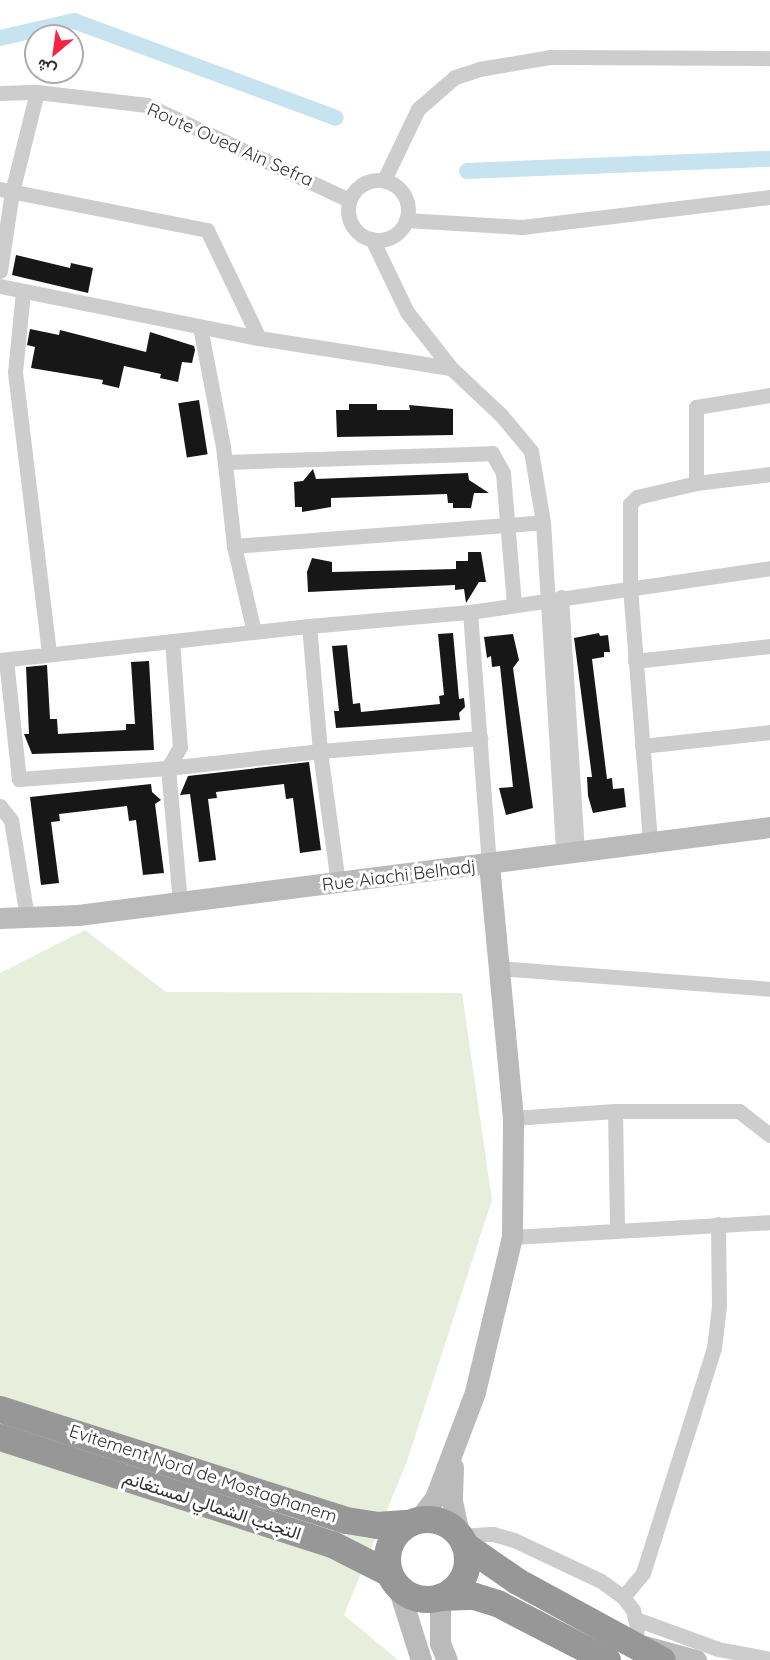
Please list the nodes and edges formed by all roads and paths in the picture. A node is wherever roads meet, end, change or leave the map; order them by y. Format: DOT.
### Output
graph roads {
  1 [pos="770,58"];
  2 [pos="37,92"];
  3 [pos="0,93"];
  4 [pos="384,180"];
  5 [pos="6,191"];
  6 [pos="770,197"];
  7 [pos="349,200"];
  8 [pos="406,220"];
  9 [pos="372,239"];
  10 [pos="0,271"];
  11 [pos="0,286"];
  12 [pos="23,291"];
  13 [pos="200,327"];
  14 [pos="259,338"];
  15 [pos="451,368"];
  16 [pos="770,395"];
  17 [pos="225,462"];
  18 [pos="770,474"];
  19 [pos="696,483"];
  20 [pos="543,522"];
  21 [pos="508,525"];
  22 [pos="234,546"];
  23 [pos="770,568"];
  24 [pos="630,590"];
  25 [pos="554,598"];
  26 [pos="514,605"];
  27 [pos="470,612"];
  28 [pos="309,626"];
  29 [pos="254,632"];
  30 [pos="172,641"];
  31 [pos="770,646"];
  32 [pos="49,652"];
  33 [pos="3,660"];
  34 [pos="635,661"];
  35 [pos="770,732"];
  36 [pos="480,738"];
  37 [pos="642,746"];
  38 [pos="320,751"];
  39 [pos="168,768"];
  40 [pos="0,806"];
  41 [pos="770,827"];
  42 [pos="650,841"];
  43 [pos="570,851"];
  44 [pos="489,865"];
  45 [pos="338,884"];
  46 [pos="180,903"];
  47 [pos="27,917"];
  48 [pos="0,918"];
  49 [pos="499,969"];
  50 [pos="770,989"];
  51 [pos="615,1111"];
  52 [pos="513,1118"];
  53 [pos="770,1134"];
  54 [pos="770,1222"];
  55 [pos="718,1224"];
  56 [pos="616,1229"];
  57 [pos="512,1237"];
  58 [pos="0,1409"];
  59 [pos="0,1437"];
  60 [pos="453,1454"];
  61 [pos="413,1521"];
  62 [pos="462,1538"];
  63 [pos="393,1580"];
  64 [pos="623,1597"];
  65 [pos="440,1598"];
  66 [pos="636,1636"];
  67 [pos="770,1659"];
  68 [pos="421,1660"];
  69 [pos="447,1660"];
  70 [pos="607,1660"];
  71 [pos="662,1660"];
  72 [pos="696,1660"];
  1 -- 4 [label="street"];
  2 -- 3 [label="street, Route Oued Ain Sefra"];
  2 -- 5 [label="street"];
  2 -- 7 [label="street, Route Oued Ain Sefra"];
  4 -- 7 [label="street"];
  4 -- 8 [label="street"];
  5 -- 10 [label="street"];
  5 -- 14 [label="street"];
  6 -- 8 [label="street"];
  7 -- 9 [label="street"];
  8 -- 9 [label="street"];
  9 -- 15 [label="street"];
  11 -- 12 [label="street"];
  12 -- 13 [label="street"];
  12 -- 32 [label="street"];
  13 -- 14 [label="street"];
  13 -- 17 [label="street"];
  14 -- 15 [label="street"];
  15 -- 20 [label="street"];
  16 -- 19 [label="street"];
  17 -- 21 [label="street"];
  17 -- 22 [label="street"];
  18 -- 19 [label="street"];
  19 -- 24 [label="street"];
  20 -- 21 [label="street"];
  20 -- 25 [label="street"];
  21 -- 22 [label="street"];
  21 -- 26 [label="street"];
  22 -- 29 [label="street"];
  23 -- 24 [label="street"];
  24 -- 25 [label="street"];
  24 -- 34 [label="street"];
  25 -- 26 [label="street"];
  25 -- 43 [label="street"];
  26 -- 27 [label="street"];
  27 -- 28 [label="street"];
  27 -- 36 [label="street"];
  28 -- 29 [label="street"];
  28 -- 38 [label="street"];
  29 -- 30 [label="street"];
  30 -- 32 [label="street"];
  30 -- 39 [label="street"];
  31 -- 34 [label="street"];
  32 -- 33 [label="street"];
  33 -- 39 [label="street"];
  34 -- 37 [label="street"];
  35 -- 37 [label="street"];
  36 -- 38 [label="street"];
  36 -- 44 [label="street"];
  37 -- 42 [label="street"];
  38 -- 39 [label="street"];
  38 -- 45 [label="street"];
  39 -- 46 [label="street"];
  40 -- 47 [label="street"];
  41 -- 42 [label="street, Rue Aiachi Belhadj"];
  42 -- 43 [label="street, Rue Aiachi Belhadj"];
  43 -- 44 [label="street, Rue Aiachi Belhadj"];
  44 -- 45 [label="street, Rue Aiachi Belhadj"];
  44 -- 49 [label="street"];
  45 -- 46 [label="street, Rue Aiachi Belhadj"];
  46 -- 47 [label="street, Rue Aiachi Belhadj"];
  47 -- 48 [label="street, Rue Aiachi Belhadj"];
  49 -- 50 [label="street"];
  49 -- 52 [label="street"];
  51 -- 52 [label="street"];
  51 -- 53 [label="street"];
  51 -- 56 [label="street"];
  52 -- 57 [label="street"];
  54 -- 55 [label="street"];
  55 -- 56 [label="street"];
  55 -- 64 [label="street"];
  56 -- 57 [label="street"];
  57 -- 60 [label="street"];
  58 -- 61 [label="highway, Evitement Nord de Mostaghanem"];
  59 -- 63 [label="highway, التجنب الشمالي لمستغانم"];
  60 -- 61 [label="street"];
  60 -- 62 [label="street"];
  61 -- 62 [label="highway"];
  61 -- 63 [label="highway"];
  62 -- 64 [label="street"];
  62 -- 65 [label="highway"];
  62 -- 66 [label="highway"];
  63 -- 65 [label="highway"];
  63 -- 68 [label="street"];
  64 -- 66 [label="street"];
  65 -- 69 [label="street"];
  65 -- 70 [label="highway"];
  66 -- 67 [label="street"];
  66 -- 71 [label="highway"];
  66 -- 72 [label="street"];
}
